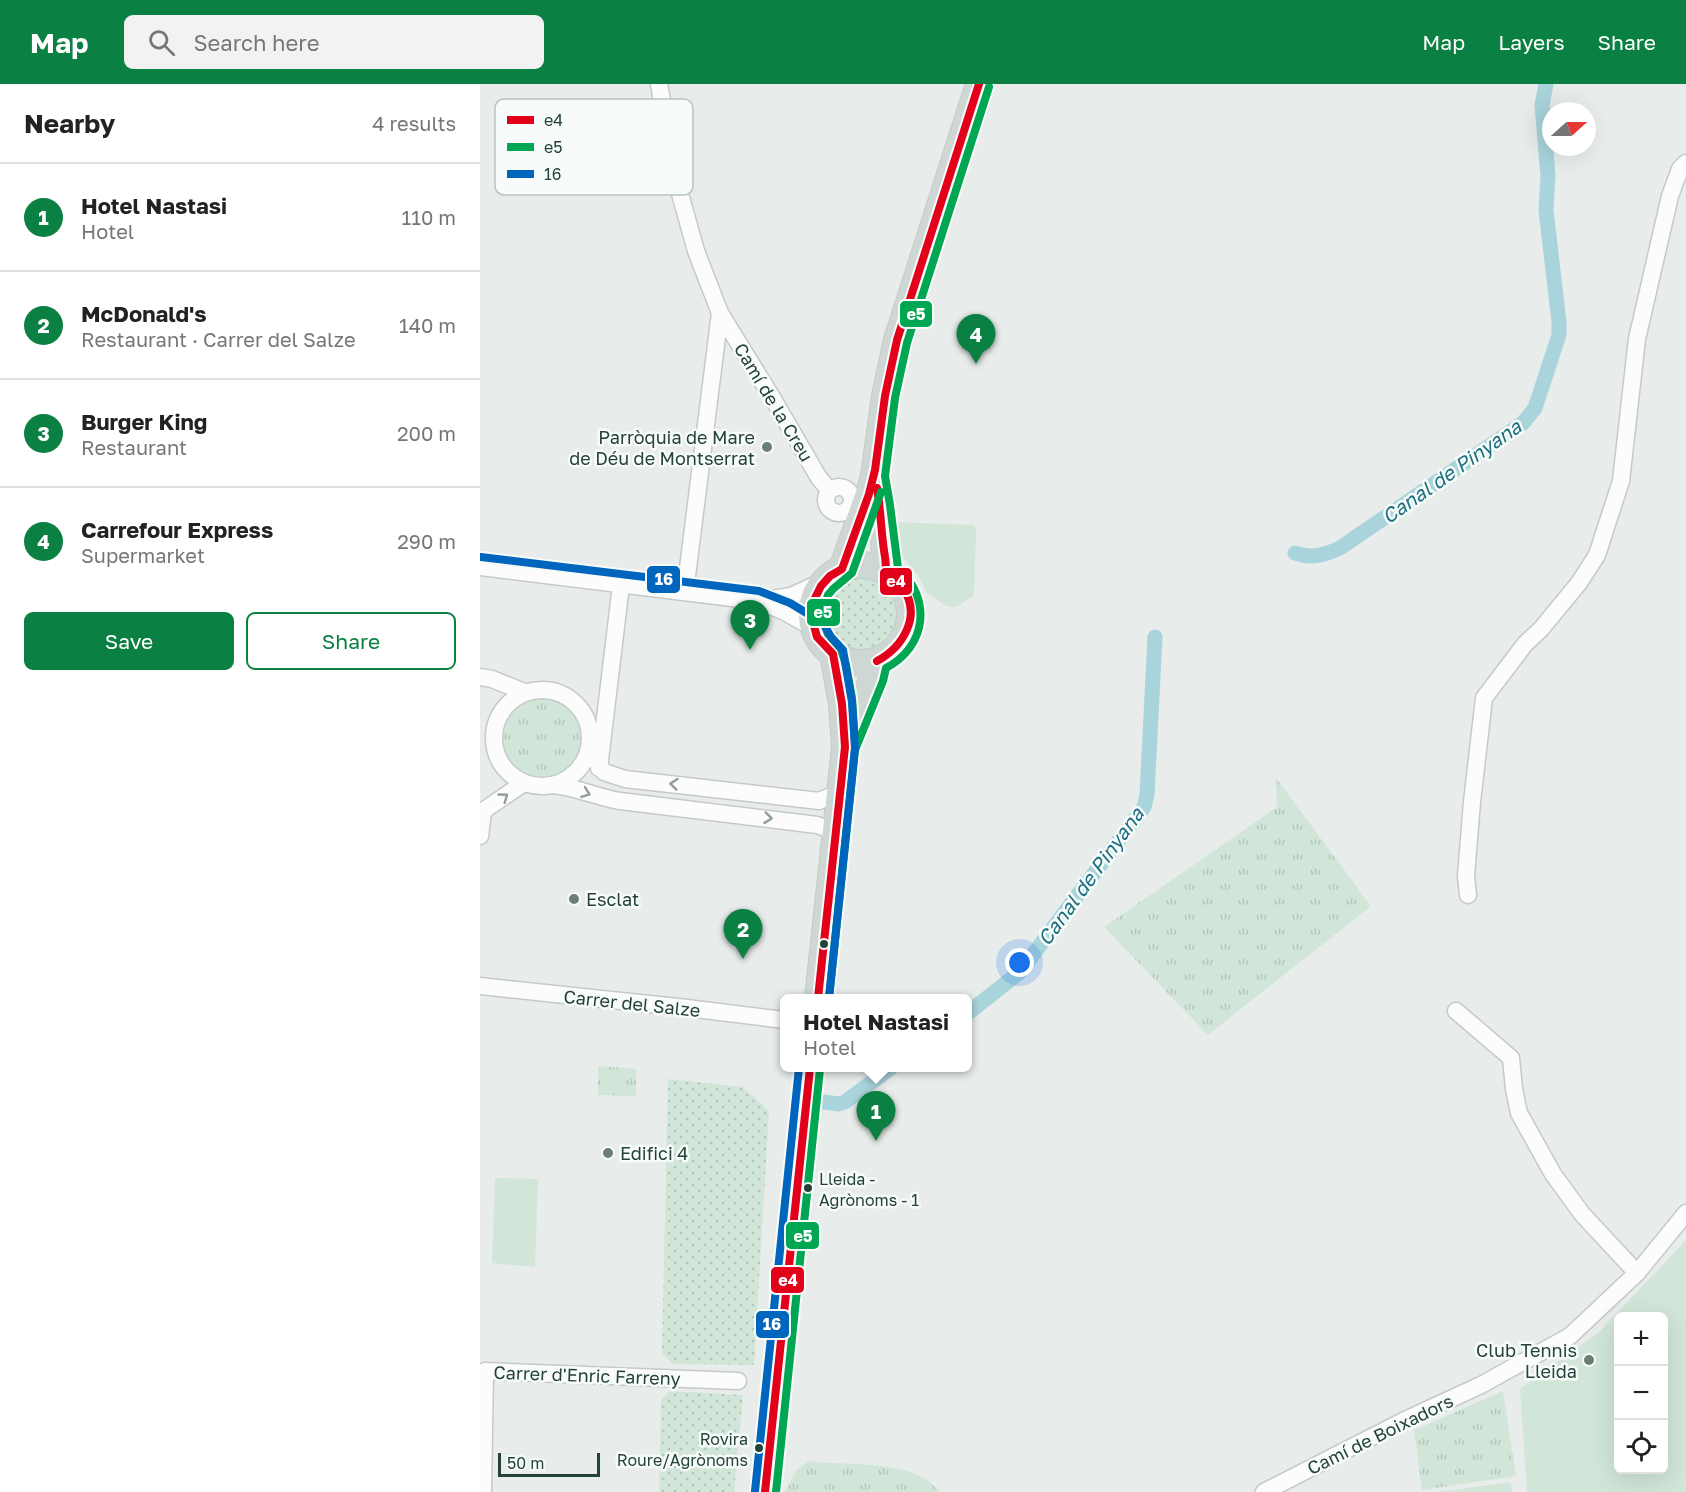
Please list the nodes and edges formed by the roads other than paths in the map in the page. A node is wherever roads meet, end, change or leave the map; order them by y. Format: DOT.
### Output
graph roads {
  1 [pos="659,84"];
  2 [pos="979,84"];
  3 [pos="662,99"];
  4 [pos="1686,163"];
  5 [pos="680,195"];
  6 [pos="720,313"];
  7 [pos="740,345"];
  8 [pos="715,352"];
  9 [pos="874,476"];
  10 [pos="830,491"];
  11 [pos="480,567"];
  12 [pos="888,573"];
  13 [pos="834,575"];
  14 [pos="621,585"];
  15 [pos="685,592"];
  16 [pos="757,601"];
  17 [pos="815,629"];
  18 [pos="832,654"];
  19 [pos="877,661"];
  20 [pos="480,677"];
  21 [pos="524,692"];
  22 [pos="845,747"];
  23 [pos="589,751"];
  24 [pos="599,768"];
  25 [pos="524,783"];
  26 [pos="552,785"];
  27 [pos="712,789"];
  28 [pos="840,789"];
  29 [pos="705,810"];
  30 [pos="482,812"];
  31 [pos="480,836"];
  32 [pos="835,837"];
  33 [pos="1468,895"];
  34 [pos="480,986"];
  35 [pos="819,994"];
  36 [pos="1456,1011"];
  37 [pos="780,1020"];
  38 [pos="810,1072"];
  39 [pos="1686,1214"];
  40 [pos="1637,1273"];
  41 [pos="738,1381"];
  42 [pos="483,1492"];
  43 [pos="765,1492"];
  44 [pos="1264,1492"];
  1 -- 3 [label="street, Camí de la Creu"];
  2 -- 9 [label="main road"];
  4 -- 33 [label="street"];
  5 -- 6 [label="street, Camí de la Creu"];
  6 -- 7 [label="street, Camí de la Creu"];
  6 -- 8 [label="street, Camí de la Creu"];
  7 -- 8 [label="street"];
  7 -- 10 [label="street, Camí de la Creu"];
  8 -- 15 [label="street, Camí de la Creu"];
  9 -- 12 [label="main road"];
  9 -- 13 [label="main road"];
  11 -- 14 [label="street"];
  12 -- 13 [label="main road"];
  12 -- 19 [label="main road"];
  13 -- 16 [label="street"];
  13 -- 17 [label="main road"];
  14 -- 15 [label="street"];
  14 -- 24 [label="street"];
  15 -- 16 [label="street"];
  16 -- 17 [label="street"];
  17 -- 18 [label="main road"];
  18 -- 19 [label="main road"];
  18 -- 22 [label="main road"];
  19 -- 22 [label="main road"];
  20 -- 21 [label="street"];
  21 -- 23 [label="street"];
  21 -- 25 [label="street"];
  22 -- 28 [label="main road"];
  23 -- 24 [label="street"];
  23 -- 26 [label="street"];
  27 -- 24 [label="street, one-way"];
  25 -- 26 [label="street"];
  30 -- 25 [label="street, one-way"];
  26 -- 29 [label="street, one-way"];
  27 -- 28 [label="street"];
  27 -- 29 [label="street"];
  28 -- 32 [label="main road"];
  29 -- 32 [label="street, one-way"];
  30 -- 31 [label="street"];
  32 -- 35 [label="main road"];
  34 -- 37 [label="street, Carrer del Salze"];
  36 -- 40 [label="street"];
  38 -- 43 [label="main road"];
  39 -- 40 [label="street, Camí de Boixadors"];
  40 -- 44 [label="street, Camí de Boixadors"];
  41 -- 42 [label="street, Carrer d'Enric Farreny"];
}
